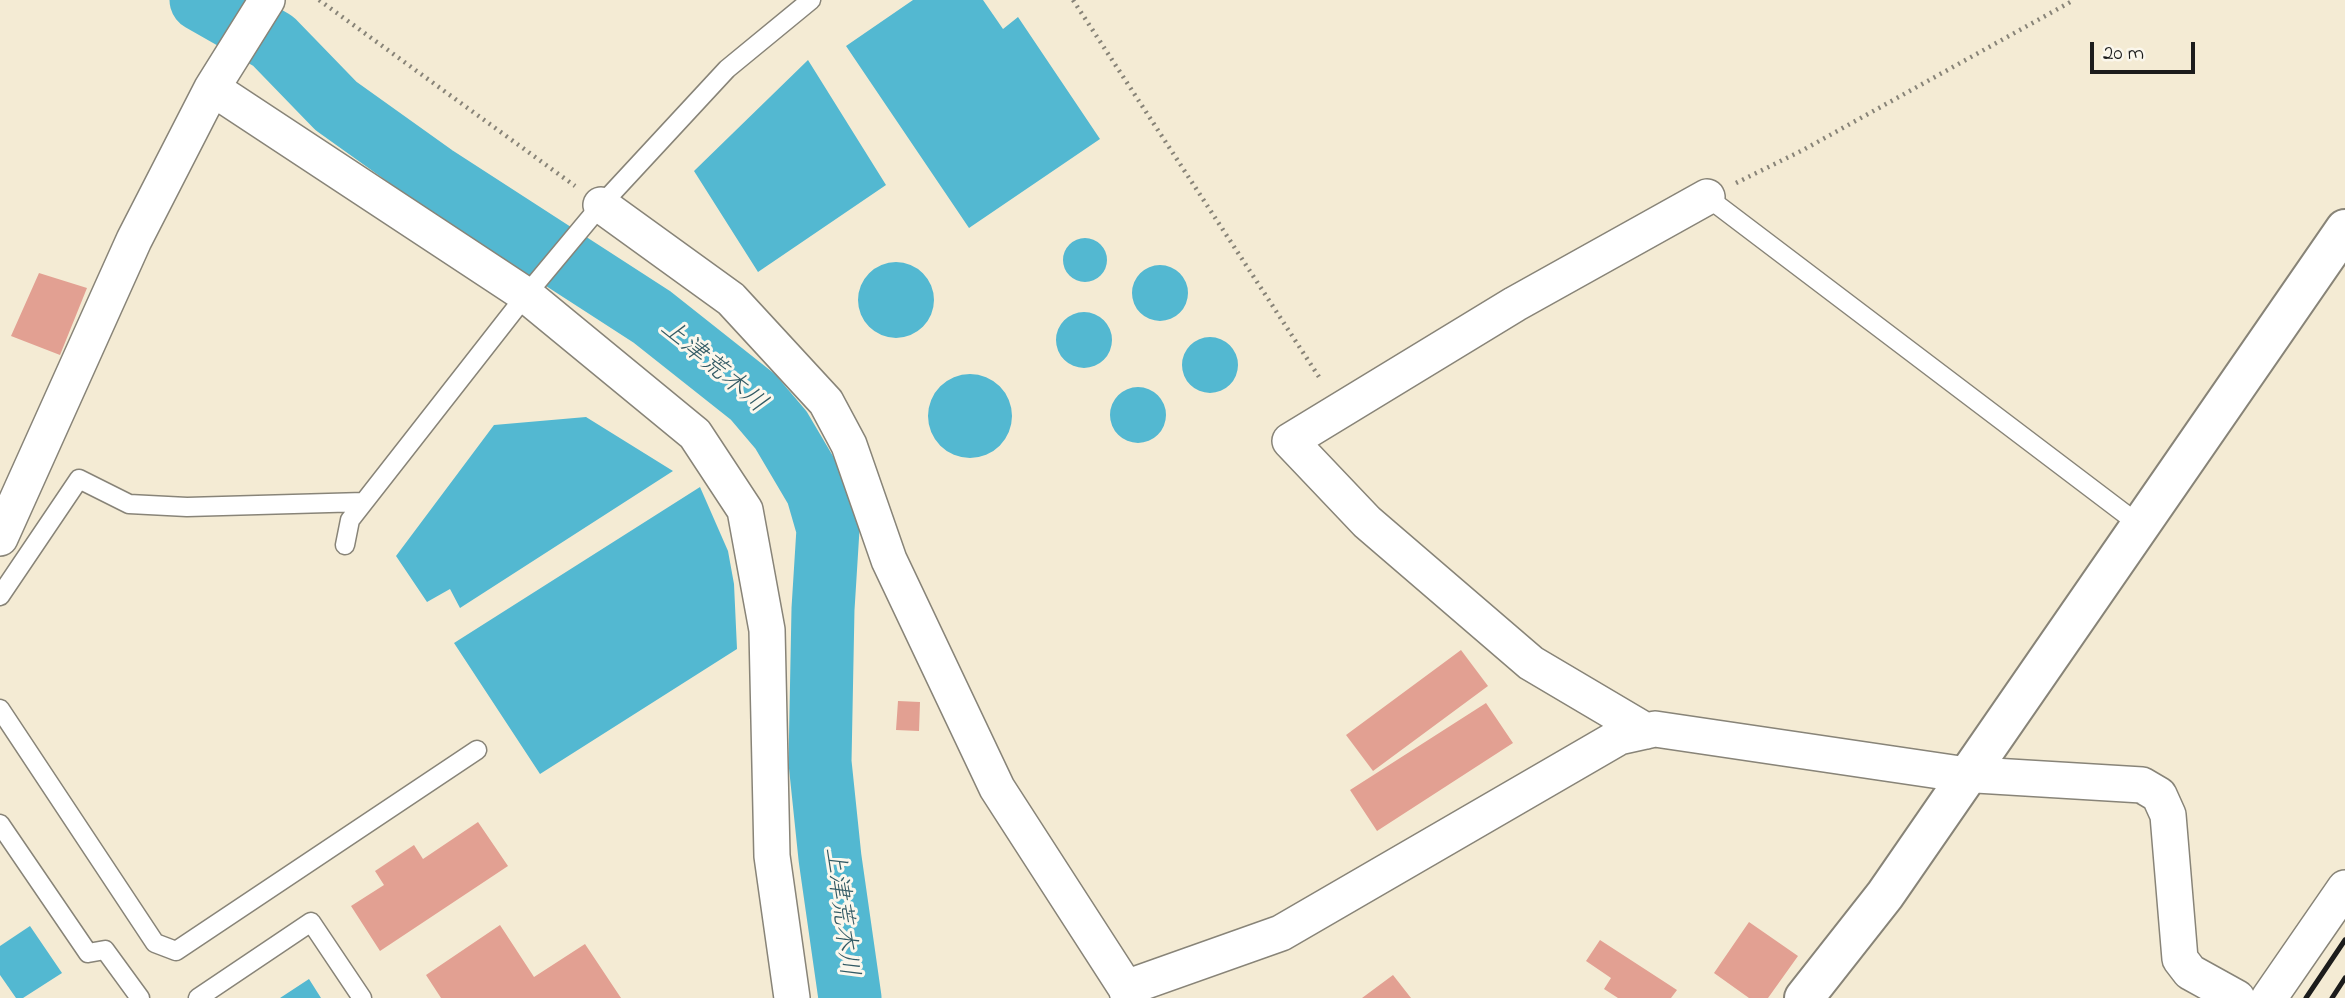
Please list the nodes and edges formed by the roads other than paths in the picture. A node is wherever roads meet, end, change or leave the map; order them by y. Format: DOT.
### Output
graph roads {
  1 [pos="267,0"];
  2 [pos="811,0"];
  3 [pos="212,88"];
  4 [pos="1707,197"];
  5 [pos="601,205"];
  6 [pos="2345,229"];
  7 [pos="526,295"];
  8 [pos="364,502"];
  9 [pos="2141,526"];
  10 [pos="0,538"];
  11 [pos="345,545"];
  12 [pos="0,596"];
  13 [pos="0,709"];
  14 [pos="1646,731"];
  15 [pos="477,750"];
  16 [pos="1969,774"];
  17 [pos="0,824"];
  18 [pos="2345,888"];
  19 [pos="1128,993"];
  20 [pos="140,998"];
  21 [pos="198,998"];
  22 [pos="362,998"];
  23 [pos="792,998"];
  24 [pos="1804,998"];
  25 [pos="2237,998"];
  26 [pos="2269,998"];
  1 -- 3 [label="street"];
  2 -- 5 [label="lane"];
  3 -- 7 [label="street"];
  3 -- 10 [label="street"];
  4 -- 9 [label="lane"];
  4 -- 14 [label="street"];
  5 -- 7 [label="lane"];
  5 -- 19 [label="street"];
  6 -- 9 [label="street"];
  7 -- 8 [label="lane"];
  7 -- 23 [label="street"];
  8 -- 11 [label="lane"];
  8 -- 12 [label="lane"];
  9 -- 16 [label="street"];
  13 -- 15 [label="lane"];
  14 -- 16 [label="street"];
  14 -- 19 [label="street"];
  16 -- 24 [label="street"];
  16 -- 25 [label="street"];
  17 -- 20 [label="lane"];
  18 -- 26 [label="street"];
  21 -- 22 [label="lane"];
}
